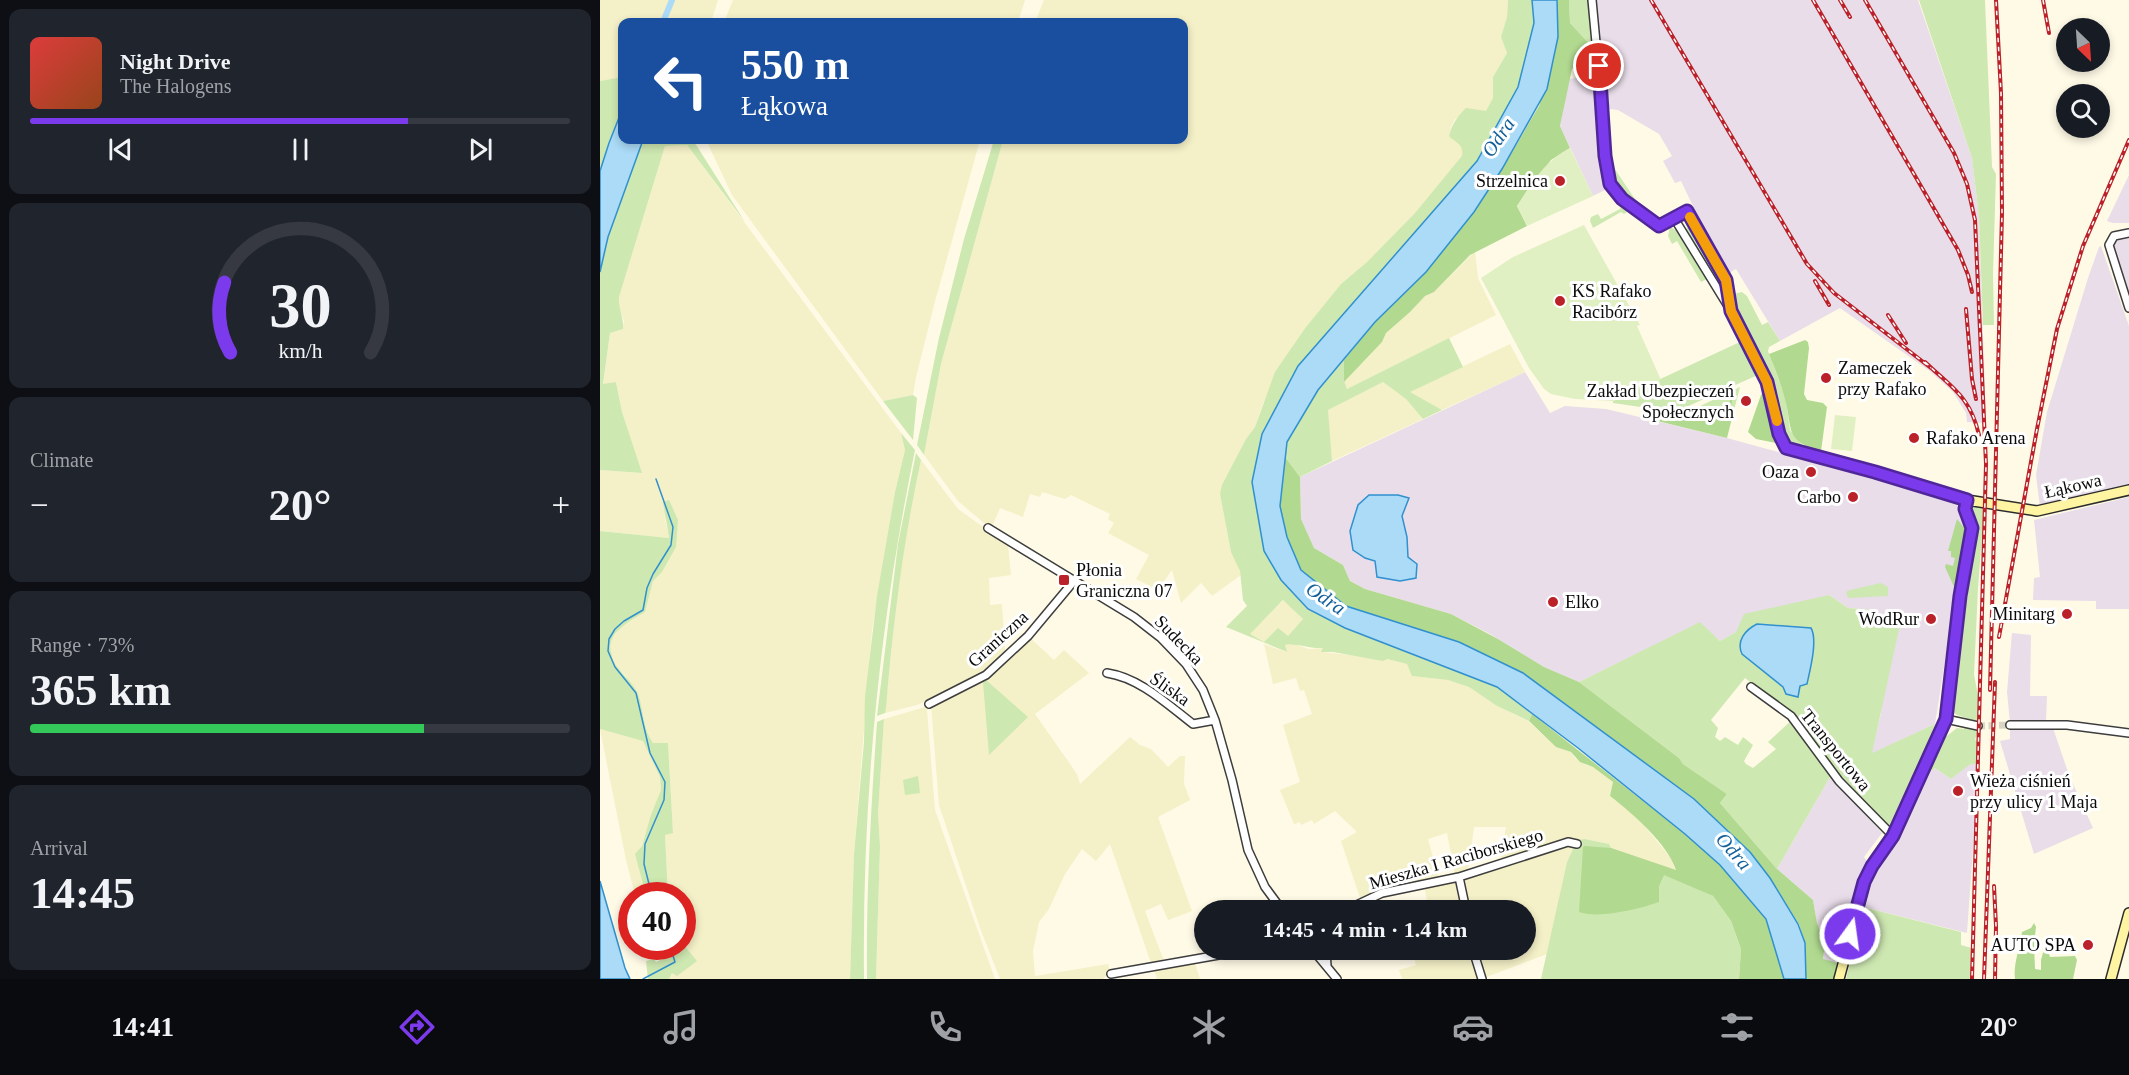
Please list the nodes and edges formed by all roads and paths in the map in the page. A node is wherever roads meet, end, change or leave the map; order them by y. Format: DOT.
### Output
graph roads {
  1 [pos="1592,0"];
  2 [pos="1674,218"];
  3 [pos="2129,233"];
  4 [pos="1726,280"];
  5 [pos="1717,291"];
  6 [pos="1728,291"];
  7 [pos="2129,308"];
  8 [pos="1731,311"];
  9 [pos="2129,490"];
  10 [pos="1967,500"];
  11 [pos="988,528"];
  12 [pos="1074,581"];
  13 [pos="1107,674"];
  14 [pos="1751,687"];
  15 [pos="928,704"];
  16 [pos="1946,719"];
  17 [pos="1215,720"];
  18 [pos="2010,725"];
  19 [pos="1978,726"];
  20 [pos="2129,733"];
  21 [pos="1893,836"];
  22 [pos="1577,844"];
  23 [pos="1459,877"];
  24 [pos="1275,900"];
  25 [pos="1367,900"];
  26 [pos="1464,900"];
  27 [pos="2129,915"];
  28 [pos="1194,959"];
  29 [pos="1322,960"];
  30 [pos="1327,960"];
  31 [pos="1476,960"];
  32 [pos="1327,966"];
  33 [pos="1111,974"];
  34 [pos="1337,979"];
  35 [pos="1482,979"];
  36 [pos="1839,979"];
  37 [pos="2111,979"];
  1 -- 2 [label="street, Łąkowa"];
  2 -- 4 [label="street, Łąkowa"];
  2 -- 5 [label="street, Łąkowa"];
  3 -- 7 [label="street"];
  4 -- 5 [label="street"];
  4 -- 6 [label="street, Łąkowa"];
  5 -- 6 [label="street"];
  5 -- 8 [label="street, Łąkowa"];
  6 -- 8 [label="street, Łąkowa"];
  8 -- 10 [label="street, Łąkowa"];
  9 -- 10 [label="street, Łąkowa"];
  10 -- 16 [label="street"];
  11 -- 12 [label="street, Sudecka"];
  12 -- 15 [label="street, Graniczna"];
  12 -- 17 [label="street, Sudecka"];
  13 -- 17 [label="street, Śliska"];
  14 -- 21 [label="street, Transportowa"];
  16 -- 19 [label="street"];
  16 -- 21 [label="street"];
  17 -- 24 [label="street, Sudecka"];
  18 -- 20 [label="street"];
  21 -- 36 [label="street"];
  22 -- 23 [label="street, Mieszka I Raciborskiego"];
  23 -- 25 [label="street, Mieszka I Raciborskiego"];
  23 -- 26 [label="street"];
  27 -- 37 [label="street"];
  28 -- 33 [label="street"];
  29 -- 32 [label="street"];
  30 -- 32 [label="street"];
  31 -- 35 [label="street"];
  32 -- 34 [label="street"];
}
